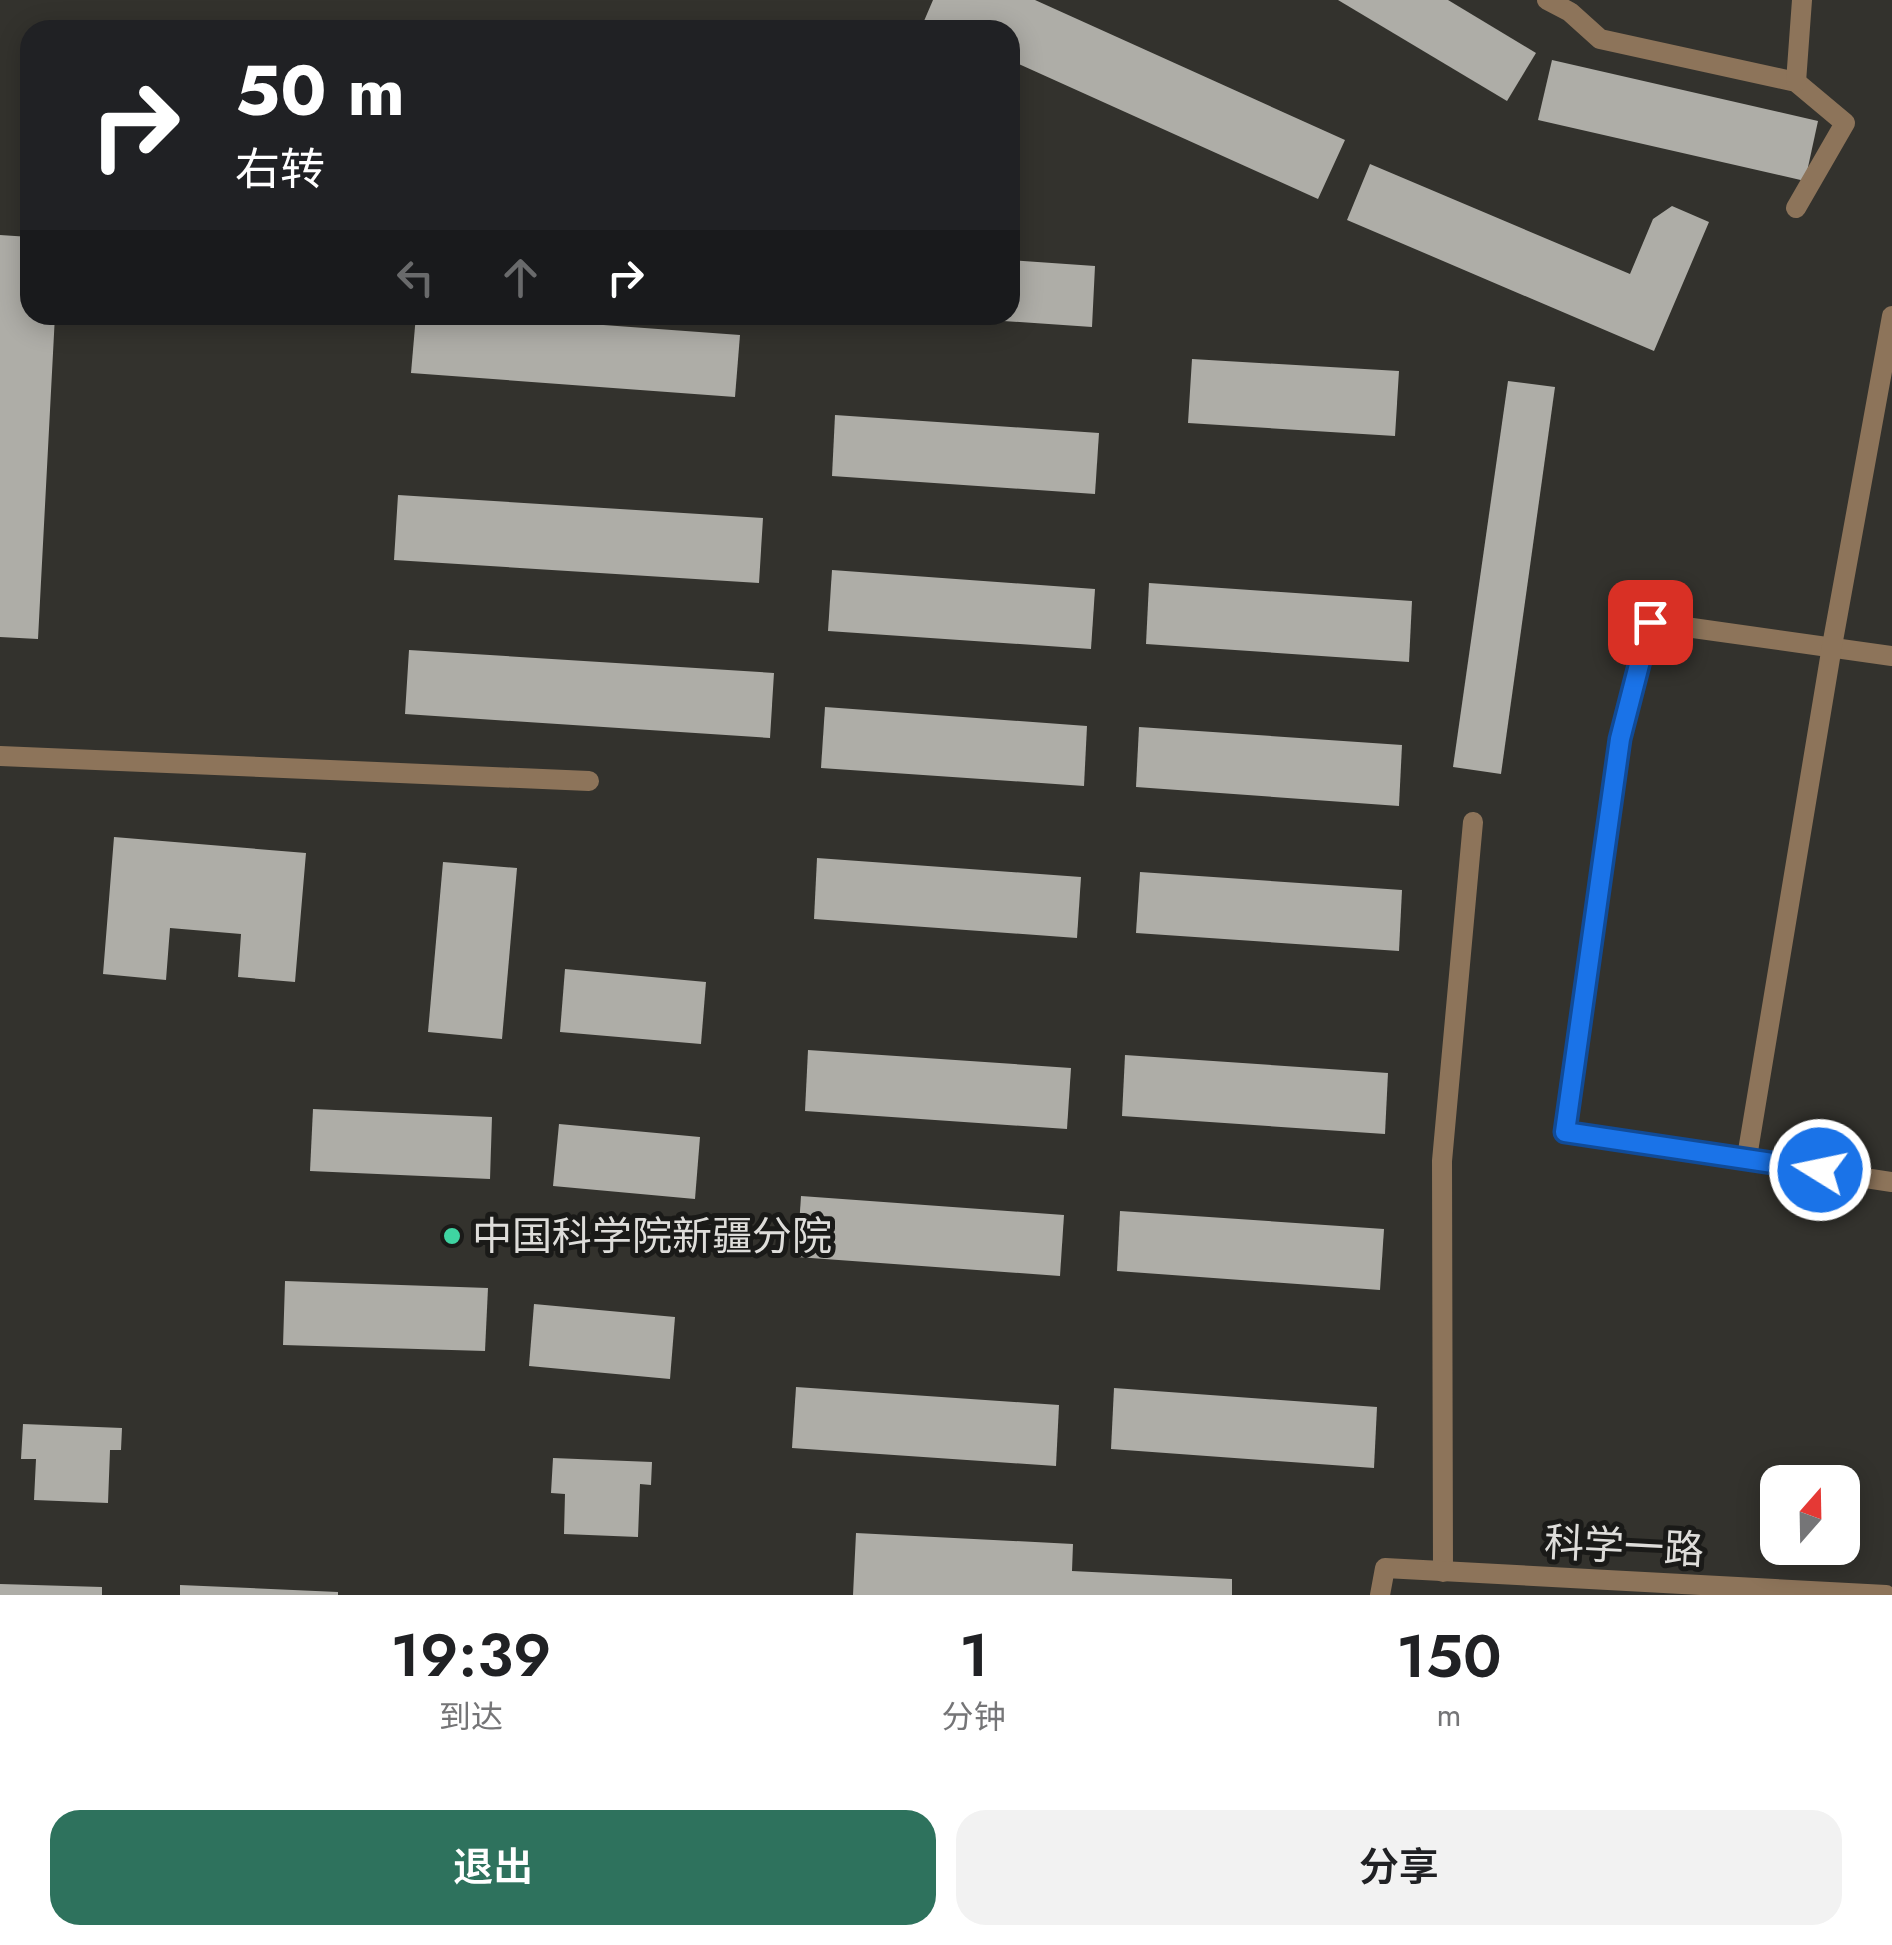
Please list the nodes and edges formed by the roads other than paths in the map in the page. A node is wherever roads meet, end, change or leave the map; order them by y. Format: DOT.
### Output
graph roads {
  1 [pos="1548,0"];
  2 [pos="1802,0"];
  3 [pos="1796,82"];
  4 [pos="1796,208"];
  5 [pos="1892,316"];
  6 [pos="1832,646"];
  7 [pos="1892,656"];
  8 [pos="0,756"];
  9 [pos="589,781"];
  10 [pos="1473,822"];
  11 [pos="1747,1158"];
  12 [pos="1892,1182"];
  13 [pos="1444,1572"];
  14 [pos="1380,1595"];
  15 [pos="1886,1595"];
  1 -- 3 [label="street"];
  2 -- 3 [label="street"];
  3 -- 4 [label="street"];
  5 -- 6 [label="street"];
  6 -- 7 [label="street"];
  6 -- 11 [label="street"];
  6 -- 11 [label="street"];
  8 -- 9 [label="street"];
  10 -- 13 [label="street"];
  11 -- 12 [label="street"];
  13 -- 14 [label="street, 科学一路"];
  13 -- 15 [label="street, 科学一路"];
}
